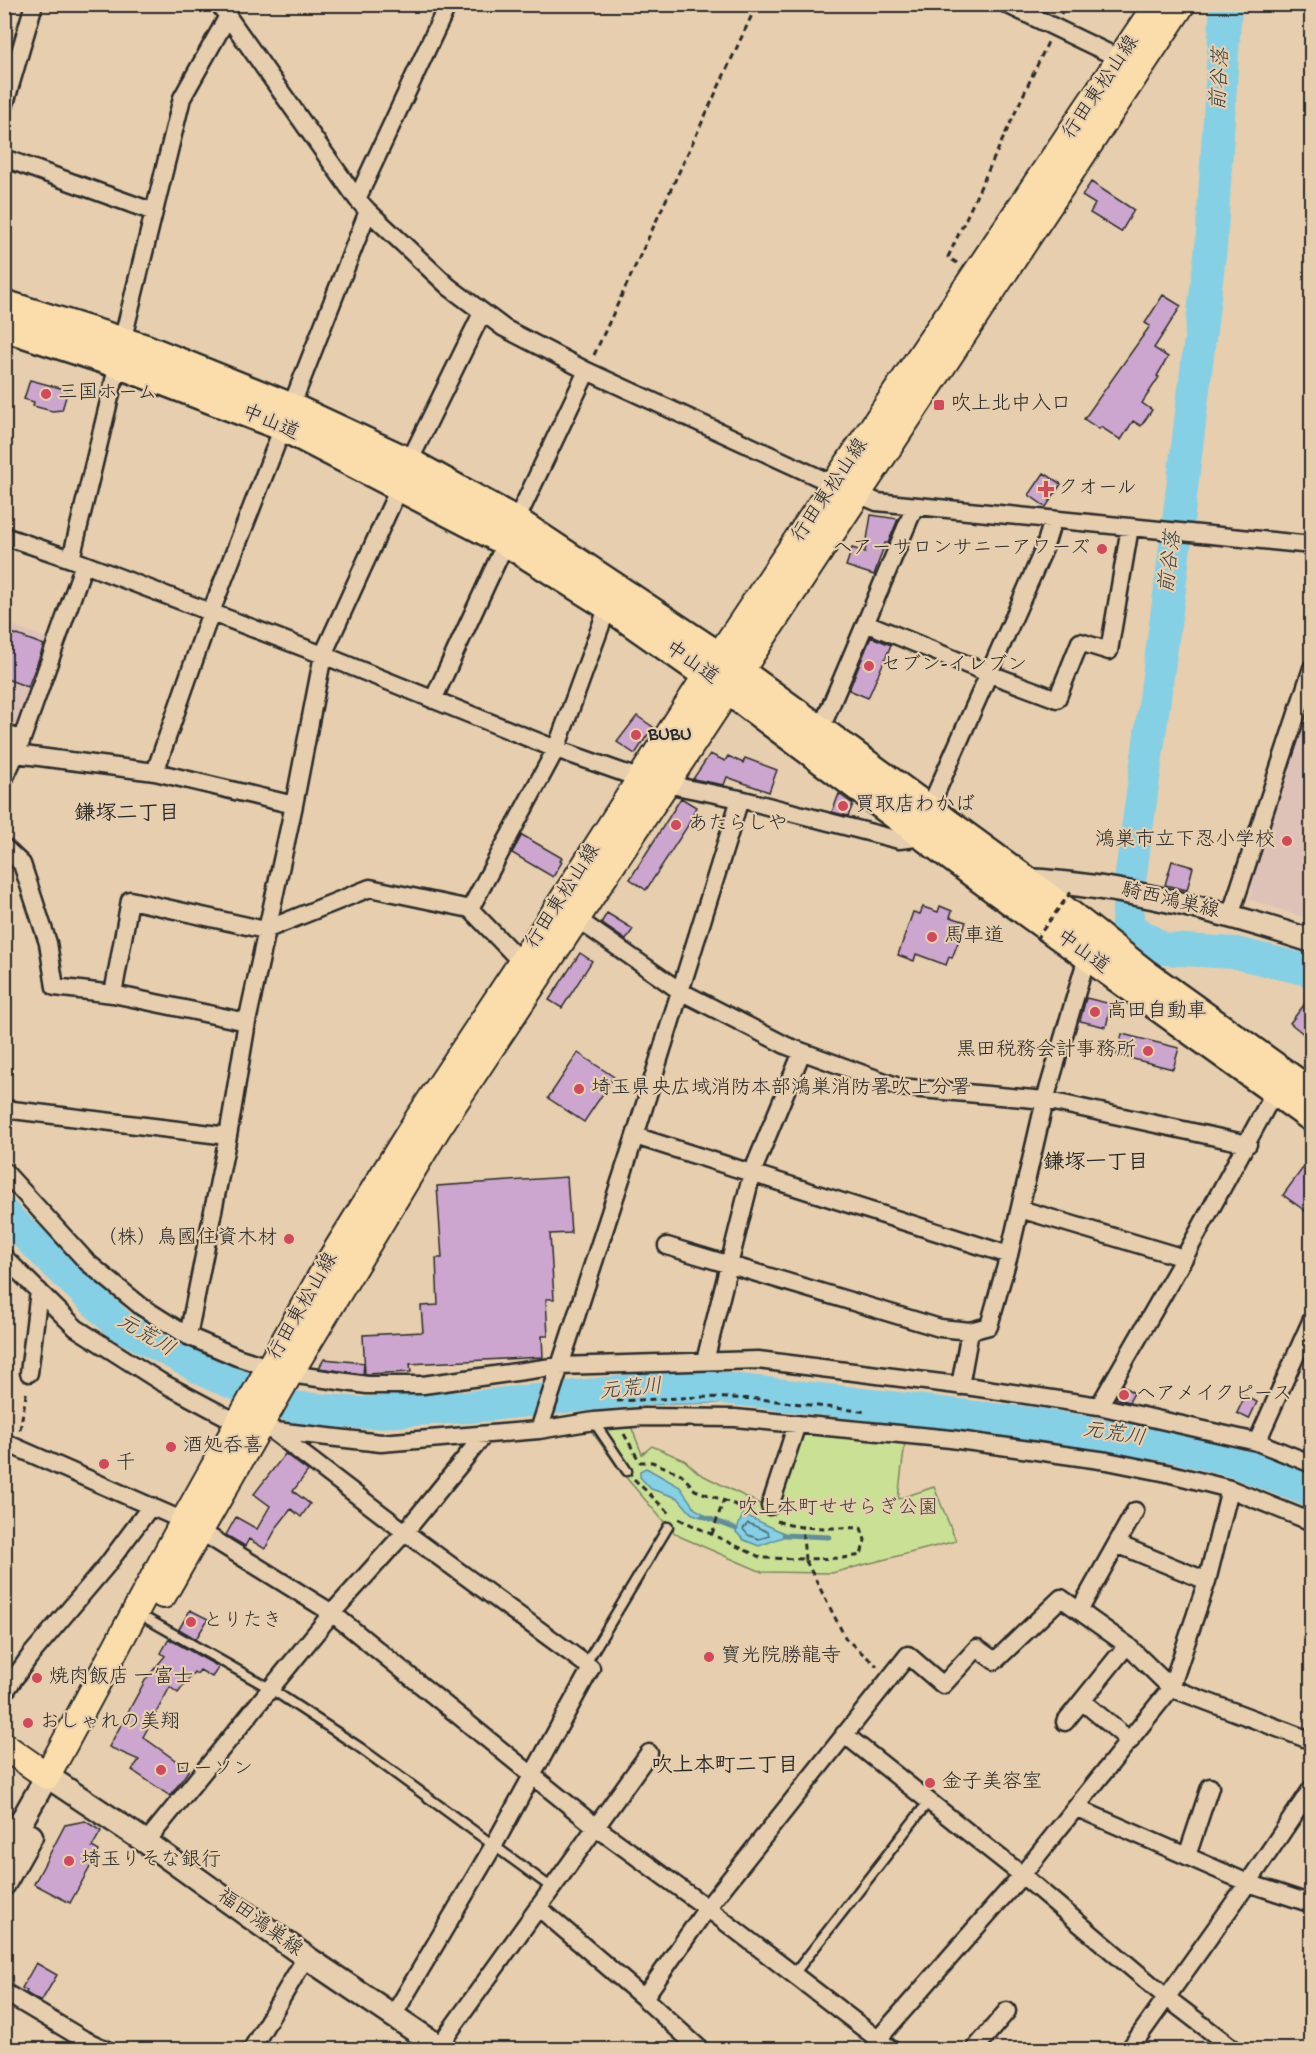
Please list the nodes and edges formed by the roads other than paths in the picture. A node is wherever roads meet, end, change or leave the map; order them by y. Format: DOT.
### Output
graph roads {
  1 [pos="34,4"];
  2 [pos="448,4"];
  3 [pos="1006,4"];
  4 [pos="1157,4"];
  5 [pos="1182,4"];
  6 [pos="223,10"];
  7 [pos="1131,64"];
  8 [pos="4,107"];
  9 [pos="4,158"];
  10 [pos="363,205"];
  11 [pos="154,212"];
  12 [pos="4,304"];
  13 [pos="483,313"];
  14 [pos="4,327"];
  15 [pos="120,353"];
  16 [pos="586,370"];
  17 [pos="287,417"];
  18 [pos="404,474"];
  19 [pos="847,490"];
  20 [pos="915,506"];
  21 [pos="1053,520"];
  22 [pos="1130,527"];
  23 [pos="511,531"];
  24 [pos="4,536"];
  25 [pos="1311,544"];
  26 [pos="78,561"];
  27 [pos="609,606"];
  28 [pos="211,612"];
  29 [pos="866,623"];
  30 [pos="323,655"];
  31 [pos="1311,668"];
  32 [pos="724,674"];
  33 [pos="990,674"];
  34 [pos="433,700"];
  35 [pos="820,731"];
  36 [pos="4,733"];
  37 [pos="19,747"];
  38 [pos="556,749"];
  39 [pos="155,772"];
  40 [pos="4,779"];
  41 [pos="641,779"];
  42 [pos="666,783"];
  43 [pos="740,799"];
  44 [pos="294,805"];
  45 [pos="929,808"];
  46 [pos="927,837"];
  47 [pos="4,847"];
  48 [pos="1026,880"];
  49 [pos="470,909"];
  50 [pos="568,912"];
  51 [pos="1230,916"];
  52 [pos="266,930"];
  53 [pos="1311,940"];
  54 [pos="1087,957"];
  55 [pos="529,970"];
  56 [pos="680,991"];
  57 [pos="113,994"];
  58 [pos="247,1022"];
  59 [pos="802,1052"];
  60 [pos="1275,1092"];
  61 [pos="1311,1094"];
  62 [pos="1045,1100"];
  63 [pos="4,1108"];
  64 [pos="1311,1118"];
  65 [pos="228,1136"];
  66 [pos="635,1136"];
  67 [pos="1248,1144"];
  68 [pos="4,1171"];
  69 [pos="752,1173"];
  70 [pos="1020,1209"];
  71 [pos="667,1246"];
  72 [pos="1009,1255"];
  73 [pos="4,1257"];
  74 [pos="1184,1258"];
  75 [pos="729,1263"];
  76 [pos="39,1291"];
  77 [pos="1311,1319"];
  78 [pos="970,1331"];
  79 [pos="188,1336"];
  80 [pos="705,1361"];
  81 [pos="559,1366"];
  82 [pos="279,1372"];
  83 [pos="29,1373"];
  84 [pos="960,1386"];
  85 [pos="1098,1406"];
  86 [pos="594,1421"];
  87 [pos="255,1424"];
  88 [pos="796,1424"];
  89 [pos="539,1430"];
  90 [pos="484,1435"];
  91 [pos="1257,1442"];
  92 [pos="11,1445"];
  93 [pos="1311,1464"];
  94 [pos="627,1471"];
  95 [pos="1230,1489"];
  96 [pos="151,1506"];
  97 [pos="768,1511"];
  98 [pos="1135,1511"];
  99 [pos="1311,1522"];
  100 [pos="192,1526"];
  101 [pos="668,1527"];
  102 [pos="405,1532"];
  103 [pos="1117,1544"];
  104 [pos="1207,1581"];
  105 [pos="1079,1611"];
  106 [pos="332,1613"];
  107 [pos="149,1620"];
  108 [pos="1127,1645"];
  109 [pos="585,1665"];
  110 [pos="1171,1688"];
  111 [pos="271,1689"];
  112 [pos="4,1693"];
  113 [pos="1082,1701"];
  114 [pos="1065,1722"];
  115 [pos="844,1734"];
  116 [pos="1130,1741"];
  117 [pos="1311,1741"];
  118 [pos="4,1746"];
  119 [pos="649,1753"];
  120 [pos="531,1774"];
  121 [pos="53,1780"];
  122 [pos="1210,1787"];
  123 [pos="1309,1798"];
  124 [pos="929,1802"];
  125 [pos="1077,1808"];
  126 [pos="596,1827"];
  127 [pos="146,1842"];
  128 [pos="494,1845"];
  129 [pos="4,1852"];
  130 [pos="1187,1856"];
  131 [pos="1022,1875"];
  132 [pos="1248,1883"];
  133 [pos="4,1884"];
  134 [pos="552,1888"];
  135 [pos="1311,1904"];
  136 [pos="538,1907"];
  137 [pos="707,1908"];
  138 [pos="306,1957"];
  139 [pos="794,1974"];
  140 [pos="4,1992"];
  141 [pos="644,1998"];
  142 [pos="1167,1998"];
  143 [pos="1007,2010"];
  144 [pos="393,2016"];
  145 [pos="882,2045"];
  146 [pos="441,2048"];
  147 [pos="107,2049"];
  148 [pos="252,2049"];
  149 [pos="701,2049"];
  150 [pos="974,2049"];
  151 [pos="1129,2049"];
  152 [pos="1235,2049"];
  1 -- 8 [label="street"];
  2 -- 10 [label="street"];
  3 -- 7 [label="street"];
  4 -- 7 [label="main road, 行田東松山線"];
  5 -- 7 [label="main road, 行田東松山線"];
  6 -- 10 [label="street"];
  6 -- 11 [label="street"];
  7 -- 19 [label="main road, 行田東松山線"];
  7 -- 19 [label="main road, 行田東松山線"];
  9 -- 11 [label="street"];
  10 -- 13 [label="street"];
  10 -- 17 [label="street"];
  11 -- 15 [label="street"];
  12 -- 15 [label="highway, 中山道"];
  13 -- 16 [label="street"];
  13 -- 18 [label="street"];
  14 -- 15 [label="highway, 中山道"];
  15 -- 17 [label="highway, 中山道"];
  15 -- 26 [label="street"];
  16 -- 19 [label="street"];
  16 -- 23 [label="street"];
  17 -- 18 [label="highway, 中山道"];
  17 -- 28 [label="street"];
  18 -- 23 [label="highway, 中山道"];
  18 -- 30 [label="street"];
  19 -- 20 [label="street"];
  19 -- 32 [label="main road, 行田東松山線"];
  20 -- 21 [label="street"];
  20 -- 29 [label="street"];
  21 -- 22 [label="street"];
  21 -- 33 [label="street"];
  22 -- 25 [label="street"];
  22 -- 33 [label="street"];
  23 -- 27 [label="highway, 中山道"];
  23 -- 32 [label="highway, 中山道"];
  23 -- 34 [label="street"];
  24 -- 26 [label="street"];
  26 -- 28 [label="street"];
  26 -- 37 [label="street"];
  27 -- 32 [label="highway, 中山道"];
  27 -- 38 [label="street"];
  28 -- 30 [label="street"];
  28 -- 39 [label="street"];
  29 -- 33 [label="street"];
  29 -- 35 [label="street"];
  30 -- 34 [label="street"];
  30 -- 44 [label="street"];
  31 -- 51 [label="street"];
  32 -- 35 [label="highway, 中山道"];
  32 -- 41 [label="main road, 行田東松山線"];
  32 -- 42 [label="main road, 行田東松山線"];
  32 -- 46 [label="highway, 中山道"];
  33 -- 45 [label="street"];
  34 -- 38 [label="street"];
  35 -- 45 [label="highway, 中山道"];
  36 -- 37 [label="street"];
  37 -- 39 [label="street"];
  37 -- 40 [label="street"];
  38 -- 41 [label="street"];
  38 -- 49 [label="street"];
  39 -- 44 [label="street"];
  41 -- 42 [label="street"];
  41 -- 50 [label="main road, 行田東松山線"];
  42 -- 43 [label="street"];
  42 -- 50 [label="main road, 行田東松山線"];
  43 -- 46 [label="street"];
  43 -- 56 [label="street"];
  44 -- 52 [label="street"];
  45 -- 48 [label="highway, 中山道"];
  46 -- 54 [label="highway, 中山道"];
  47 -- 57 [label="street"];
  48 -- 51 [label="main road, 騎西鴻巣線"];
  48 -- 61 [label="highway, 中山道"];
  49 -- 52 [label="street"];
  49 -- 55 [label="street"];
  50 -- 55 [label="main road, 行田東松山線"];
  50 -- 56 [label="street"];
  51 -- 53 [label="main road, 騎西鴻巣線"];
  52 -- 57 [label="street"];
  52 -- 58 [label="street"];
  54 -- 60 [label="highway, 中山道"];
  54 -- 62 [label="street"];
  55 -- 82 [label="main road, 行田東松山線"];
  56 -- 59 [label="street"];
  56 -- 66 [label="street"];
  57 -- 58 [label="street"];
  58 -- 65 [label="street"];
  59 -- 62 [label="street"];
  59 -- 69 [label="street"];
  60 -- 64 [label="highway, 中山道"];
  60 -- 67 [label="street"];
  62 -- 67 [label="street"];
  62 -- 70 [label="street"];
  63 -- 65 [label="street"];
  65 -- 79 [label="street"];
  66 -- 69 [label="street"];
  66 -- 81 [label="street"];
  67 -- 74 [label="street"];
  68 -- 79 [label="street"];
  69 -- 72 [label="street"];
  69 -- 75 [label="street"];
  70 -- 72 [label="street"];
  70 -- 74 [label="street"];
  71 -- 75 [label="street"];
  72 -- 78 [label="street"];
  73 -- 76 [label="street"];
  74 -- 85 [label="street"];
  75 -- 78 [label="street"];
  75 -- 80 [label="street"];
  76 -- 83 [label="street"];
  76 -- 87 [label="street"];
  77 -- 91 [label="street"];
  78 -- 84 [label="street"];
  79 -- 82 [label="street"];
  80 -- 81 [label="street"];
  80 -- 84 [label="street"];
  81 -- 82 [label="street"];
  81 -- 89 [label="street"];
  82 -- 87 [label="main road, 行田東松山線"];
  84 -- 85 [label="street"];
  85 -- 91 [label="street"];
  86 -- 88 [label="street"];
  86 -- 89 [label="street"];
  86 -- 94 [label="lane"];
  87 -- 90 [label="street"];
  87 -- 100 [label="main road, 行田東松山線"];
  87 -- 102 [label="street"];
  88 -- 95 [label="street"];
  88 -- 97 [label="street"];
  89 -- 90 [label="street"];
  90 -- 102 [label="street"];
  91 -- 93 [label="street"];
  92 -- 96 [label="street"];
  95 -- 99 [label="street"];
  95 -- 104 [label="street"];
  96 -- 100 [label="street"];
  96 -- 112 [label="street"];
  98 -- 103 [label="street"];
  100 -- 106 [label="street"];
  100 -- 107 [label="main road, 行田東松山線"];
  100 -- 121 [label="main road, 行田東松山線"];
  101 -- 109 [label="lane"];
  102 -- 106 [label="street"];
  102 -- 109 [label="street"];
  103 -- 104 [label="street"];
  103 -- 105 [label="street"];
  104 -- 110 [label="street"];
  105 -- 108 [label="street"];
  105 -- 115 [label="street"];
  106 -- 111 [label="street"];
  106 -- 120 [label="street"];
  107 -- 111 [label="lane"];
  107 -- 121 [label="main road, 行田東松山線"];
  108 -- 110 [label="street"];
  108 -- 113 [label="street"];
  109 -- 120 [label="street"];
  110 -- 116 [label="street"];
  110 -- 117 [label="street"];
  111 -- 127 [label="street"];
  111 -- 128 [label="lane"];
  113 -- 114 [label="street"];
  113 -- 116 [label="street"];
  115 -- 124 [label="street"];
  115 -- 137 [label="street"];
  116 -- 125 [label="street"];
  118 -- 121 [label="main road"];
  119 -- 126 [label="street"];
  120 -- 126 [label="street"];
  120 -- 128 [label="street"];
  121 -- 127 [label="main road, 福田鴻巣線"];
  121 -- 129 [label="main road"];
  121 -- 133 [label="main road"];
  122 -- 130 [label="street"];
  123 -- 132 [label="street"];
  124 -- 131 [label="street"];
  124 -- 139 [label="lane"];
  125 -- 130 [label="street"];
  125 -- 131 [label="street"];
  126 -- 134 [label="street"];
  126 -- 137 [label="street"];
  127 -- 138 [label="main road, 福田鴻巣線"];
  128 -- 134 [label="lane"];
  128 -- 144 [label="street"];
  130 -- 132 [label="street"];
  131 -- 142 [label="street"];
  131 -- 145 [label="street"];
  132 -- 135 [label="street"];
  132 -- 142 [label="street"];
  134 -- 136 [label="street"];
  136 -- 141 [label="street"];
  136 -- 146 [label="street"];
  137 -- 139 [label="street"];
  137 -- 141 [label="street"];
  138 -- 144 [label="main road, 福田鴻巣線"];
  138 -- 148 [label="street"];
  139 -- 145 [label="street"];
  140 -- 147 [label="street"];
  141 -- 149 [label="street"];
  142 -- 151 [label="street"];
  142 -- 152 [label="street"];
  143 -- 150 [label="street"];
  144 -- 146 [label="main road, 福田鴻巣線"];
}
